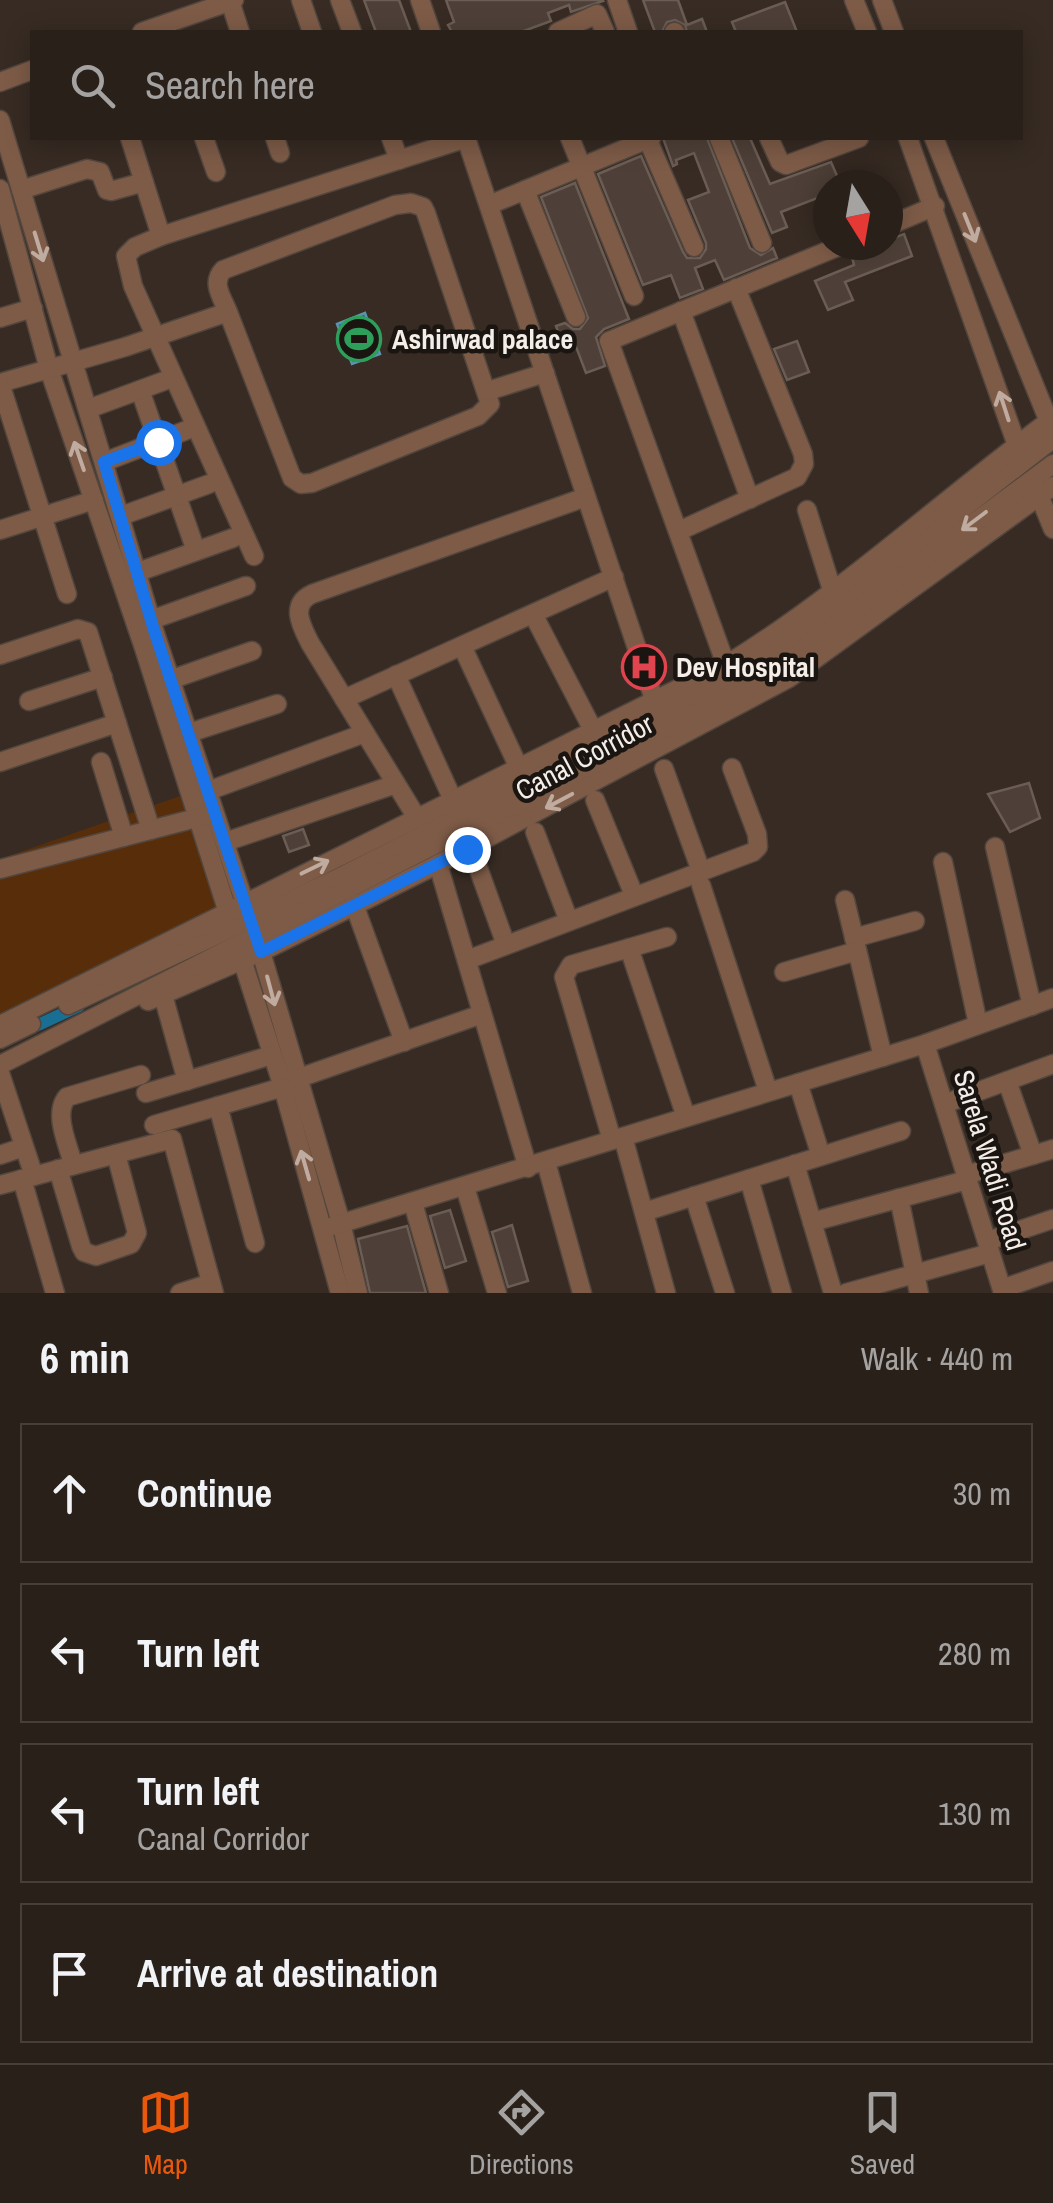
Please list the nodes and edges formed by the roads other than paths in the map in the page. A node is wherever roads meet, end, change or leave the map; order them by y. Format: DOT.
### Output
graph roads {
  1 [pos="301,0"];
  2 [pos="340,0"];
  3 [pos="420,0"];
  4 [pos="616,0"];
  5 [pos="854,0"];
  6 [pos="882,0"];
  7 [pos="232,1"];
  8 [pos="165,29"];
  9 [pos="239,30"];
  10 [pos="311,30"];
  11 [pos="351,30"];
  12 [pos="430,30"];
  13 [pos="562,30"];
  14 [pos="604,30"];
  15 [pos="627,30"];
  16 [pos="866,30"];
  17 [pos="893,30"];
  18 [pos="30,71"];
  19 [pos="0,82"];
  20 [pos="0,120"];
  21 [pos="131,140"];
  22 [pos="205,140"];
  23 [pos="392,140"];
  24 [pos="461,140"];
  25 [pos="468,140"];
  26 [pos="571,140"];
  27 [pos="644,140"];
  28 [pos="650,140"];
  29 [pos="720,140"];
  30 [pos="770,140"];
  31 [pos="854,140"];
  32 [pos="909,140"];
  33 [pos="935,140"];
  34 [pos="399,160"];
  35 [pos="582,166"];
  36 [pos="216,172"];
  37 [pos="144,182"];
  38 [pos="0,190"];
  39 [pos="21,190"];
  40 [pos="525,190"];
  41 [pos="489,205"];
  42 [pos="935,206"];
  43 [pos="903,220"];
  44 [pos="161,236"];
  45 [pos="762,243"];
  46 [pos="694,247"];
  47 [pos="8,250"];
  48 [pos="813,257"];
  49 [pos="736,288"];
  50 [pos="634,296"];
  51 [pos="33,308"];
  52 [pos="682,311"];
  53 [pos="228,312"];
  54 [pos="576,317"];
  55 [pos="0,318"];
  56 [pos="156,336"];
  57 [pos="74,363"];
  58 [pos="50,369"];
  59 [pos="545,372"];
  60 [pos="164,381"];
  61 [pos="0,383"];
  62 [pos="140,390"];
  63 [pos="488,392"];
  64 [pos="88,409"];
  65 [pos="1051,420"];
  66 [pos="187,430"];
  67 [pos="158,442"];
  68 [pos="1020,452"];
  69 [pos="104,462"];
  70 [pos="1053,464"];
  71 [pos="209,484"];
  72 [pos="1041,487"];
  73 [pos="177,496"];
  74 [pos="586,497"];
  75 [pos="750,499"];
  76 [pos="94,500"];
  77 [pos="807,510"];
  78 [pos="42,516"];
  79 [pos="120,516"];
  80 [pos="1053,529"];
  81 [pos="0,530"];
  82 [pos="679,531"];
  83 [pos="233,538"];
  84 [pos="196,552"];
  85 [pos="254,556"];
  86 [pos="138,572"];
  87 [pos="614,578"];
  88 [pos="246,586"];
  89 [pos="833,593"];
  90 [pos="67,594"];
  91 [pos="533,614"];
  92 [pos="150,620"];
  93 [pos="462,646"];
  94 [pos="252,651"];
  95 [pos="0,655"];
  96 [pos="726,665"];
  97 [pos="396,675"];
  98 [pos="103,678"];
  99 [pos="170,680"];
  100 [pos="344,699"];
  101 [pos="29,700"];
  102 [pos="655,702"];
  103 [pos="277,704"];
  104 [pos="117,722"];
  105 [pos="593,730"];
  106 [pos="188,733"];
  107 [pos="366,734"];
  108 [pos="1,760"];
  109 [pos="101,762"];
  110 [pos="519,768"];
  111 [pos="732,768"];
  112 [pos="664,770"];
  113 [pos="396,784"];
  114 [pos="208,791"];
  115 [pos="453,800"];
  116 [pos="596,800"];
  117 [pos="206,816"];
  118 [pos="417,818"];
  119 [pos="152,830"];
  120 [pos="536,832"];
  121 [pos="124,837"];
  122 [pos="225,842"];
  123 [pos="994,846"];
  124 [pos="476,862"];
  125 [pos="943,862"];
  126 [pos="438,864"];
  127 [pos="0,869"];
  128 [pos="701,878"];
  129 [pos="634,895"];
  130 [pos="845,900"];
  131 [pos="354,904"];
  132 [pos="915,920"];
  133 [pos="568,921"];
  134 [pos="244,931"];
  135 [pos="667,937"];
  136 [pos="506,945"];
  137 [pos="856,945"];
  138 [pos="629,948"];
  139 [pos="467,960"];
  140 [pos="784,972"];
  141 [pos="163,994"];
  142 [pos="1053,998"];
  143 [pos="1032,1006"];
  144 [pos="482,1014"];
  145 [pos="978,1024"];
  146 [pos="0,1025"];
  147 [pos="0,1039"];
  148 [pos="404,1042"];
  149 [pos="925,1044"];
  150 [pos="272,1055"];
  151 [pos="882,1057"];
  152 [pos="1053,1064"];
  153 [pos="0,1065"];
  154 [pos="0,1073"];
  155 [pos="187,1081"];
  156 [pos="1007,1081"];
  157 [pos="289,1083"];
  158 [pos="798,1083"];
  159 [pos="768,1092"];
  160 [pos="944,1104"];
  161 [pos="218,1106"];
  162 [pos="686,1117"];
  163 [pos="154,1125"];
  164 [pos="901,1131"];
  165 [pos="618,1138"];
  166 [pos="24,1147"];
  167 [pos="1053,1149"];
  168 [pos="116,1154"];
  169 [pos="0,1155"];
  170 [pos="1032,1155"];
  171 [pos="821,1156"];
  172 [pos="795,1164"];
  173 [pos="537,1165"];
  174 [pos="66,1167"];
  175 [pos="966,1177"];
  176 [pos="28,1178"];
  177 [pos="749,1179"];
  178 [pos="0,1185"];
  179 [pos="465,1187"];
  180 [pos="694,1196"];
  181 [pos="899,1198"];
  182 [pos="412,1202"];
  183 [pos="644,1212"];
  184 [pos="1053,1219"];
  185 [pos="812,1222"];
  186 [pos="332,1226"];
  187 [pos="255,1243"];
  188 [pos="989,1247"];
  189 [pos="1053,1271"];
  190 [pos="914,1274"];
  191 [pos="213,1288"];
  192 [pos="344,1290"];
  193 [pos="1002,1291"];
  194 [pos="55,1293"];
  195 [pos="180,1293"];
  196 [pos="439,1293"];
  197 [pos="496,1293"];
  198 [pos="582,1293"];
  199 [pos="666,1293"];
  200 [pos="726,1293"];
  201 [pos="782,1293"];
  202 [pos="833,1293"];
  203 [pos="846,1293"];
  204 [pos="918,1293"];
  1 -- 10 [label="street"];
  2 -- 11 [label="street"];
  3 -- 12 [label="street"];
  4 -- 15 [label="street"];
  5 -- 16 [label="street"];
  6 -- 17 [label="street"];
  7 -- 8 [label="street"];
  7 -- 9 [label="street"];
  13 -- 14 [label="street"];
  18 -- 19 [label="street"];
  20 -- 39 [label="street"];
  21 -- 37 [label="street"];
  22 -- 36 [label="street"];
  23 -- 34 [label="street"];
  24 -- 34 [label="street"];
  25 -- 41 [label="street"];
  26 -- 35 [label="street"];
  27 -- 35 [label="street"];
  28 -- 46 [label="street"];
  29 -- 45 [label="street"];
  30 -- 31 [label="street"];
  32 -- 42 [label="street"];
  33 -- 65 [label="street, one-way"];
  34 -- 44 [label="street"];
  35 -- 40 [label="street"];
  35 -- 50 [label="street"];
  37 -- 39 [label="street"];
  37 -- 44 [label="street"];
  38 -- 47 [label="street"];
  39 -- 57 [label="street, one-way"];
  40 -- 41 [label="street"];
  40 -- 54 [label="street"];
  41 -- 59 [label="street"];
  42 -- 43 [label="street"];
  68 -- 42 [label="street, one-way"];
  44 -- 56 [label="street"];
  47 -- 51 [label="street"];
  48 -- 49 [label="street"];
  49 -- 52 [label="street"];
  49 -- 75 [label="street"];
  51 -- 55 [label="street"];
  51 -- 58 [label="street"];
  52 -- 75 [label="street"];
  52 -- 82 [label="street"];
  53 -- 56 [label="street"];
  53 -- 63 [label="street"];
  53 -- 63 [label="street"];
  56 -- 57 [label="street"];
  56 -- 85 [label="street"];
  57 -- 58 [label="street"];
  57 -- 64 [label="street"];
  58 -- 61 [label="street"];
  76 -- 58 [label="street, one-way"];
  59 -- 63 [label="street"];
  59 -- 74 [label="street"];
  60 -- 62 [label="street"];
  61 -- 78 [label="street"];
  62 -- 64 [label="street"];
  62 -- 67 [label="street"];
  64 -- 69 [label="street"];
  65 -- 68 [label="street"];
  66 -- 67 [label="street"];
  67 -- 69 [label="street"];
  67 -- 73 [label="street"];
  68 -- 72 [label="street"];
  68 -- 89 [label="street"];
  68 -- 134 [label="street"];
  69 -- 79 [label="street"];
  70 -- 72 [label="street"];
  71 -- 73 [label="street"];
  72 -- 80 [label="street"];
  72 -- 126 [label="street, Canal Corridor, one-way"];
  72 -- 134 [label="street, one-way"];
  73 -- 79 [label="street"];
  73 -- 84 [label="street"];
  74 -- 87 [label="street"];
  74 -- 100 [label="street"];
  75 -- 82 [label="street"];
  76 -- 78 [label="street"];
  76 -- 117 [label="street"];
  77 -- 89 [label="street"];
  78 -- 81 [label="street"];
  78 -- 90 [label="street"];
  79 -- 86 [label="street"];
  82 -- 96 [label="street"];
  83 -- 84 [label="street"];
  84 -- 86 [label="street"];
  86 -- 92 [label="street"];
  87 -- 91 [label="street"];
  87 -- 102 [label="street"];
  88 -- 92 [label="street"];
  89 -- 96 [label="street"];
  91 -- 93 [label="street"];
  91 -- 105 [label="street"];
  92 -- 99 [label="street"];
  93 -- 97 [label="street"];
  93 -- 110 [label="street"];
  94 -- 99 [label="street"];
  95 -- 98 [label="street"];
  96 -- 102 [label="street"];
  97 -- 100 [label="street"];
  97 -- 115 [label="street"];
  98 -- 101 [label="street"];
  98 -- 104 [label="street"];
  99 -- 106 [label="street"];
  100 -- 107 [label="street"];
  102 -- 105 [label="street"];
  103 -- 106 [label="street"];
  104 -- 108 [label="street"];
  104 -- 119 [label="street"];
  105 -- 110 [label="street"];
  106 -- 114 [label="street"];
  107 -- 113 [label="street"];
  107 -- 114 [label="street"];
  109 -- 121 [label="street"];
  110 -- 115 [label="street"];
  111 -- 128 [label="street"];
  112 -- 128 [label="street"];
  113 -- 118 [label="street"];
  113 -- 122 [label="street"];
  114 -- 117 [label="street"];
  115 -- 118 [label="street"];
  116 -- 129 [label="street"];
  117 -- 119 [label="street"];
  117 -- 122 [label="street"];
  117 -- 134 [label="street"];
  134 -- 118 [label="street, one-way"];
  119 -- 121 [label="street"];
  120 -- 133 [label="street"];
  121 -- 127 [label="street"];
  122 -- 134 [label="street"];
  123 -- 143 [label="street"];
  124 -- 136 [label="street"];
  125 -- 145 [label="street"];
  126 -- 131 [label="street, Canal Corridor"];
  126 -- 139 [label="street"];
  128 -- 129 [label="street"];
  128 -- 159 [label="street"];
  129 -- 133 [label="street"];
  130 -- 137 [label="street"];
  131 -- 134 [label="street, Canal Corridor"];
  131 -- 148 [label="street"];
  132 -- 137 [label="street"];
  133 -- 136 [label="street"];
  134 -- 141 [label="street, Canal Corridor"];
  134 -- 146 [label="street"];
  134 -- 147 [label="street"];
  134 -- 150 [label="street"];
  134 -- 153 [label="street"];
  134 -- 157 [label="street, one-way"];
  135 -- 138 [label="street"];
  136 -- 139 [label="street"];
  137 -- 140 [label="street"];
  137 -- 151 [label="street"];
  138 -- 162 [label="street"];
  138 -- 165 [label="street"];
  139 -- 144 [label="street"];
  141 -- 154 [label="street, Canal Corridor"];
  141 -- 155 [label="street"];
  142 -- 143 [label="street"];
  143 -- 145 [label="street"];
  144 -- 148 [label="street"];
  144 -- 173 [label="street"];
  145 -- 149 [label="street"];
  148 -- 157 [label="street"];
  149 -- 151 [label="street"];
  149 -- 160 [label="street, Sarela Wadi Road"];
  150 -- 155 [label="street"];
  150 -- 157 [label="street"];
  151 -- 158 [label="street"];
  152 -- 156 [label="street"];
  154 -- 166 [label="street"];
  155 -- 174 [label="street"];
  156 -- 160 [label="street"];
  156 -- 170 [label="street"];
  157 -- 161 [label="street"];
  157 -- 186 [label="street"];
  158 -- 159 [label="street"];
  158 -- 171 [label="street"];
  159 -- 162 [label="street"];
  160 -- 175 [label="street, Sarela Wadi Road"];
  161 -- 163 [label="street"];
  161 -- 187 [label="street"];
  162 -- 165 [label="street"];
  164 -- 171 [label="street"];
  165 -- 173 [label="street"];
  165 -- 183 [label="street"];
  166 -- 169 [label="street"];
  166 -- 176 [label="street"];
  167 -- 170 [label="street"];
  168 -- 174 [label="street"];
  168 -- 174 [label="street"];
  168 -- 191 [label="street"];
  170 -- 175 [label="street"];
  171 -- 172 [label="street"];
  172 -- 177 [label="street"];
  172 -- 185 [label="street"];
  173 -- 179 [label="street"];
  173 -- 198 [label="street"];
  174 -- 176 [label="street"];
  175 -- 181 [label="street"];
  175 -- 188 [label="street, Sarela Wadi Road"];
  176 -- 178 [label="street"];
  176 -- 194 [label="street"];
  177 -- 180 [label="street"];
  177 -- 201 [label="street"];
  179 -- 182 [label="street"];
  179 -- 197 [label="street"];
  180 -- 183 [label="street"];
  180 -- 200 [label="street"];
  181 -- 185 [label="street"];
  181 -- 190 [label="street"];
  182 -- 186 [label="street"];
  182 -- 196 [label="street"];
  183 -- 199 [label="street"];
  184 -- 188 [label="street"];
  185 -- 202 [label="street"];
  186 -- 192 [label="street"];
  188 -- 190 [label="street"];
  188 -- 193 [label="street, Sarela Wadi Road"];
  189 -- 193 [label="street"];
  190 -- 203 [label="street"];
  190 -- 204 [label="street"];
  191 -- 195 [label="street"];
}
